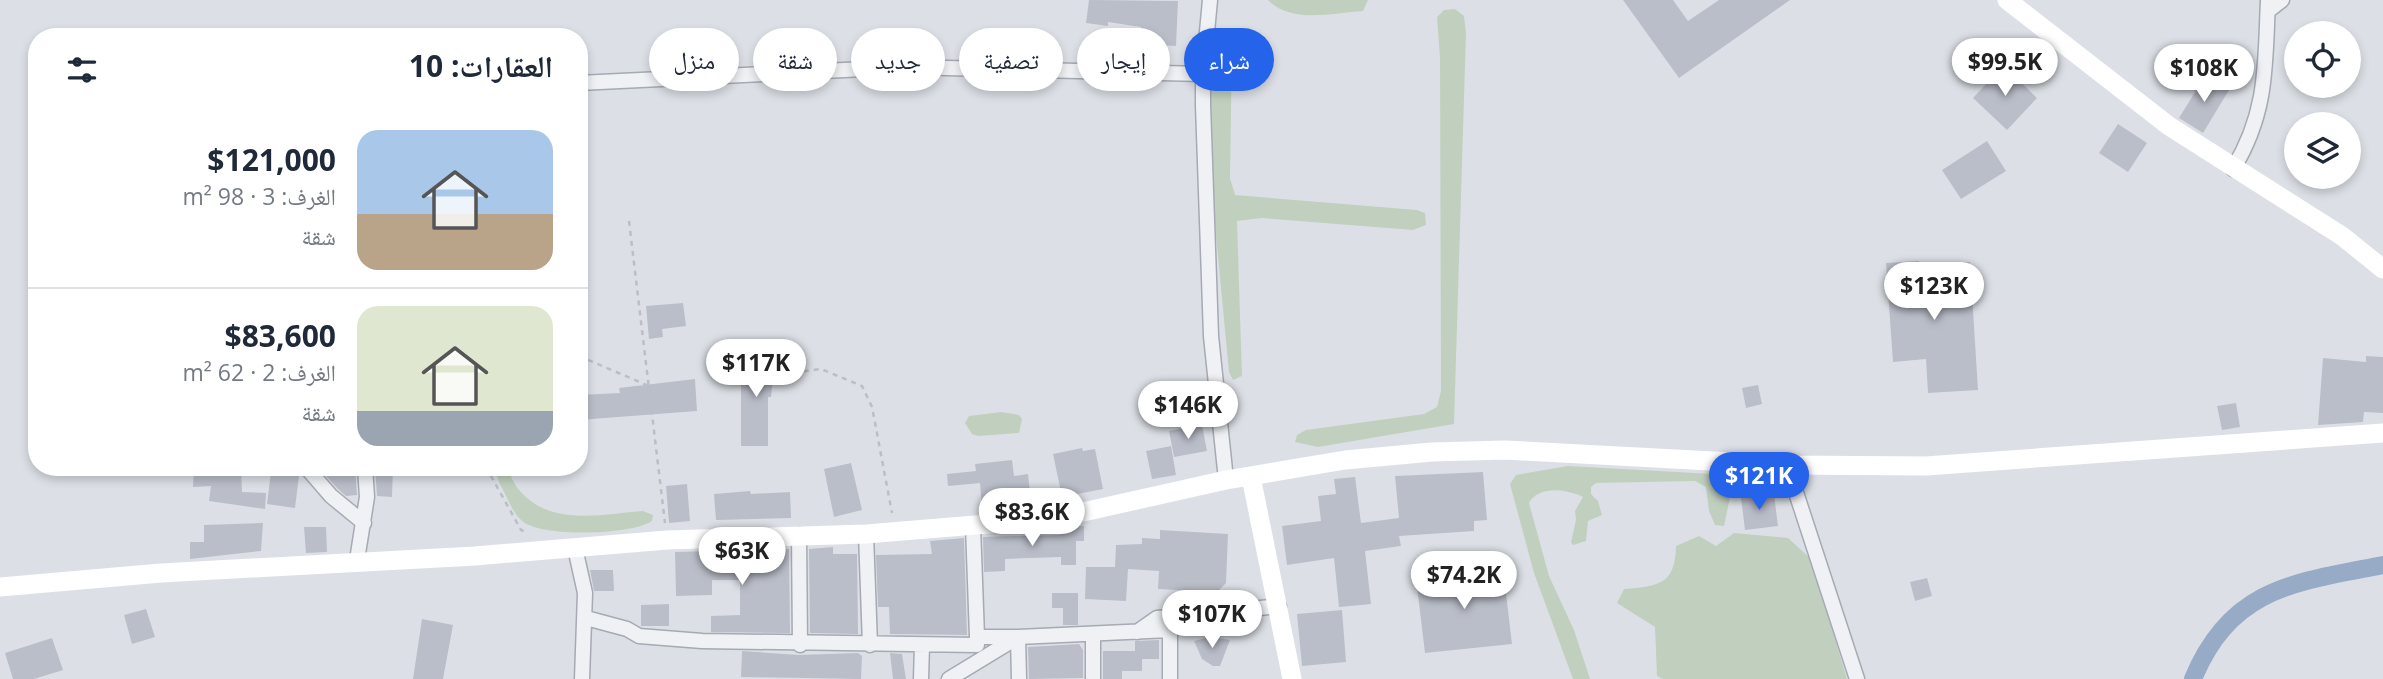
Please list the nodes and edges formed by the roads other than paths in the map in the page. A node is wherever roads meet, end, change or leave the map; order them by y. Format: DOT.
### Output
graph roads {
  1 [pos="1210,0"];
  2 [pos="2007,0"];
  3 [pos="2282,0"];
  4 [pos="2268,6"];
  5 [pos="1207,28"];
  6 [pos="1184,74"];
  7 [pos="588,83"];
  8 [pos="1204,91"];
  9 [pos="2233,169"];
  10 [pos="2383,269"];
  11 [pos="2383,433"];
  12 [pos="1787,465"];
  13 [pos="314,476"];
  14 [pos="365,476"];
  15 [pos="1251,477"];
  16 [pos="1226,480"];
  17 [pos="364,523"];
  18 [pos="973,526"];
  19 [pos="866,534"];
  20 [pos="799,535"];
  21 [pos="575,548"];
  22 [pos="358,561"];
  23 [pos="0,587"];
  24 [pos="1279,606"];
  25 [pos="1201,614"];
  26 [pos="586,618"];
  27 [pos="1170,630"];
  28 [pos="1137,632"];
  29 [pos="1093,635"];
  30 [pos="1018,637"];
  31 [pos="977,641"];
  32 [pos="800,645"];
  33 [pos="870,645"];
  34 [pos="922,645"];
  35 [pos="977,662"];
  36 [pos="582,679"];
  37 [pos="921,679"];
  38 [pos="949,679"];
  39 [pos="1018,679"];
  40 [pos="1093,679"];
  41 [pos="1170,679"];
  42 [pos="1292,679"];
  43 [pos="1857,679"];
  1 -- 5 [label="street"];
  2 -- 9 [label="main road"];
  3 -- 4 [label="street"];
  4 -- 9 [label="street"];
  6 -- 7 [label="street"];
  8 -- 16 [label="street"];
  9 -- 10 [label="main road"];
  11 -- 12 [label="main road"];
  12 -- 15 [label="main road"];
  12 -- 43 [label="street"];
  13 -- 17 [label="street"];
  14 -- 17 [label="street"];
  15 -- 16 [label="main road"];
  15 -- 24 [label="main road"];
  16 -- 18 [label="main road"];
  17 -- 22 [label="street"];
  18 -- 19 [label="main road"];
  18 -- 31 [label="street"];
  19 -- 20 [label="main road"];
  19 -- 33 [label="street"];
  20 -- 21 [label="main road"];
  20 -- 32 [label="street"];
  21 -- 22 [label="main road"];
  21 -- 26 [label="street"];
  22 -- 23 [label="main road"];
  24 -- 25 [label="street"];
  24 -- 42 [label="main road"];
  25 -- 27 [label="street"];
  25 -- 28 [label="street"];
  26 -- 32 [label="street"];
  26 -- 36 [label="street"];
  27 -- 28 [label="street"];
  27 -- 41 [label="street"];
  28 -- 29 [label="street"];
  29 -- 30 [label="street"];
  29 -- 40 [label="street"];
  30 -- 31 [label="street"];
  30 -- 35 [label="street"];
  30 -- 39 [label="street"];
  31 -- 34 [label="street"];
  31 -- 35 [label="street"];
  32 -- 33 [label="street"];
  33 -- 34 [label="street"];
  34 -- 37 [label="street"];
  35 -- 38 [label="street"];
}
